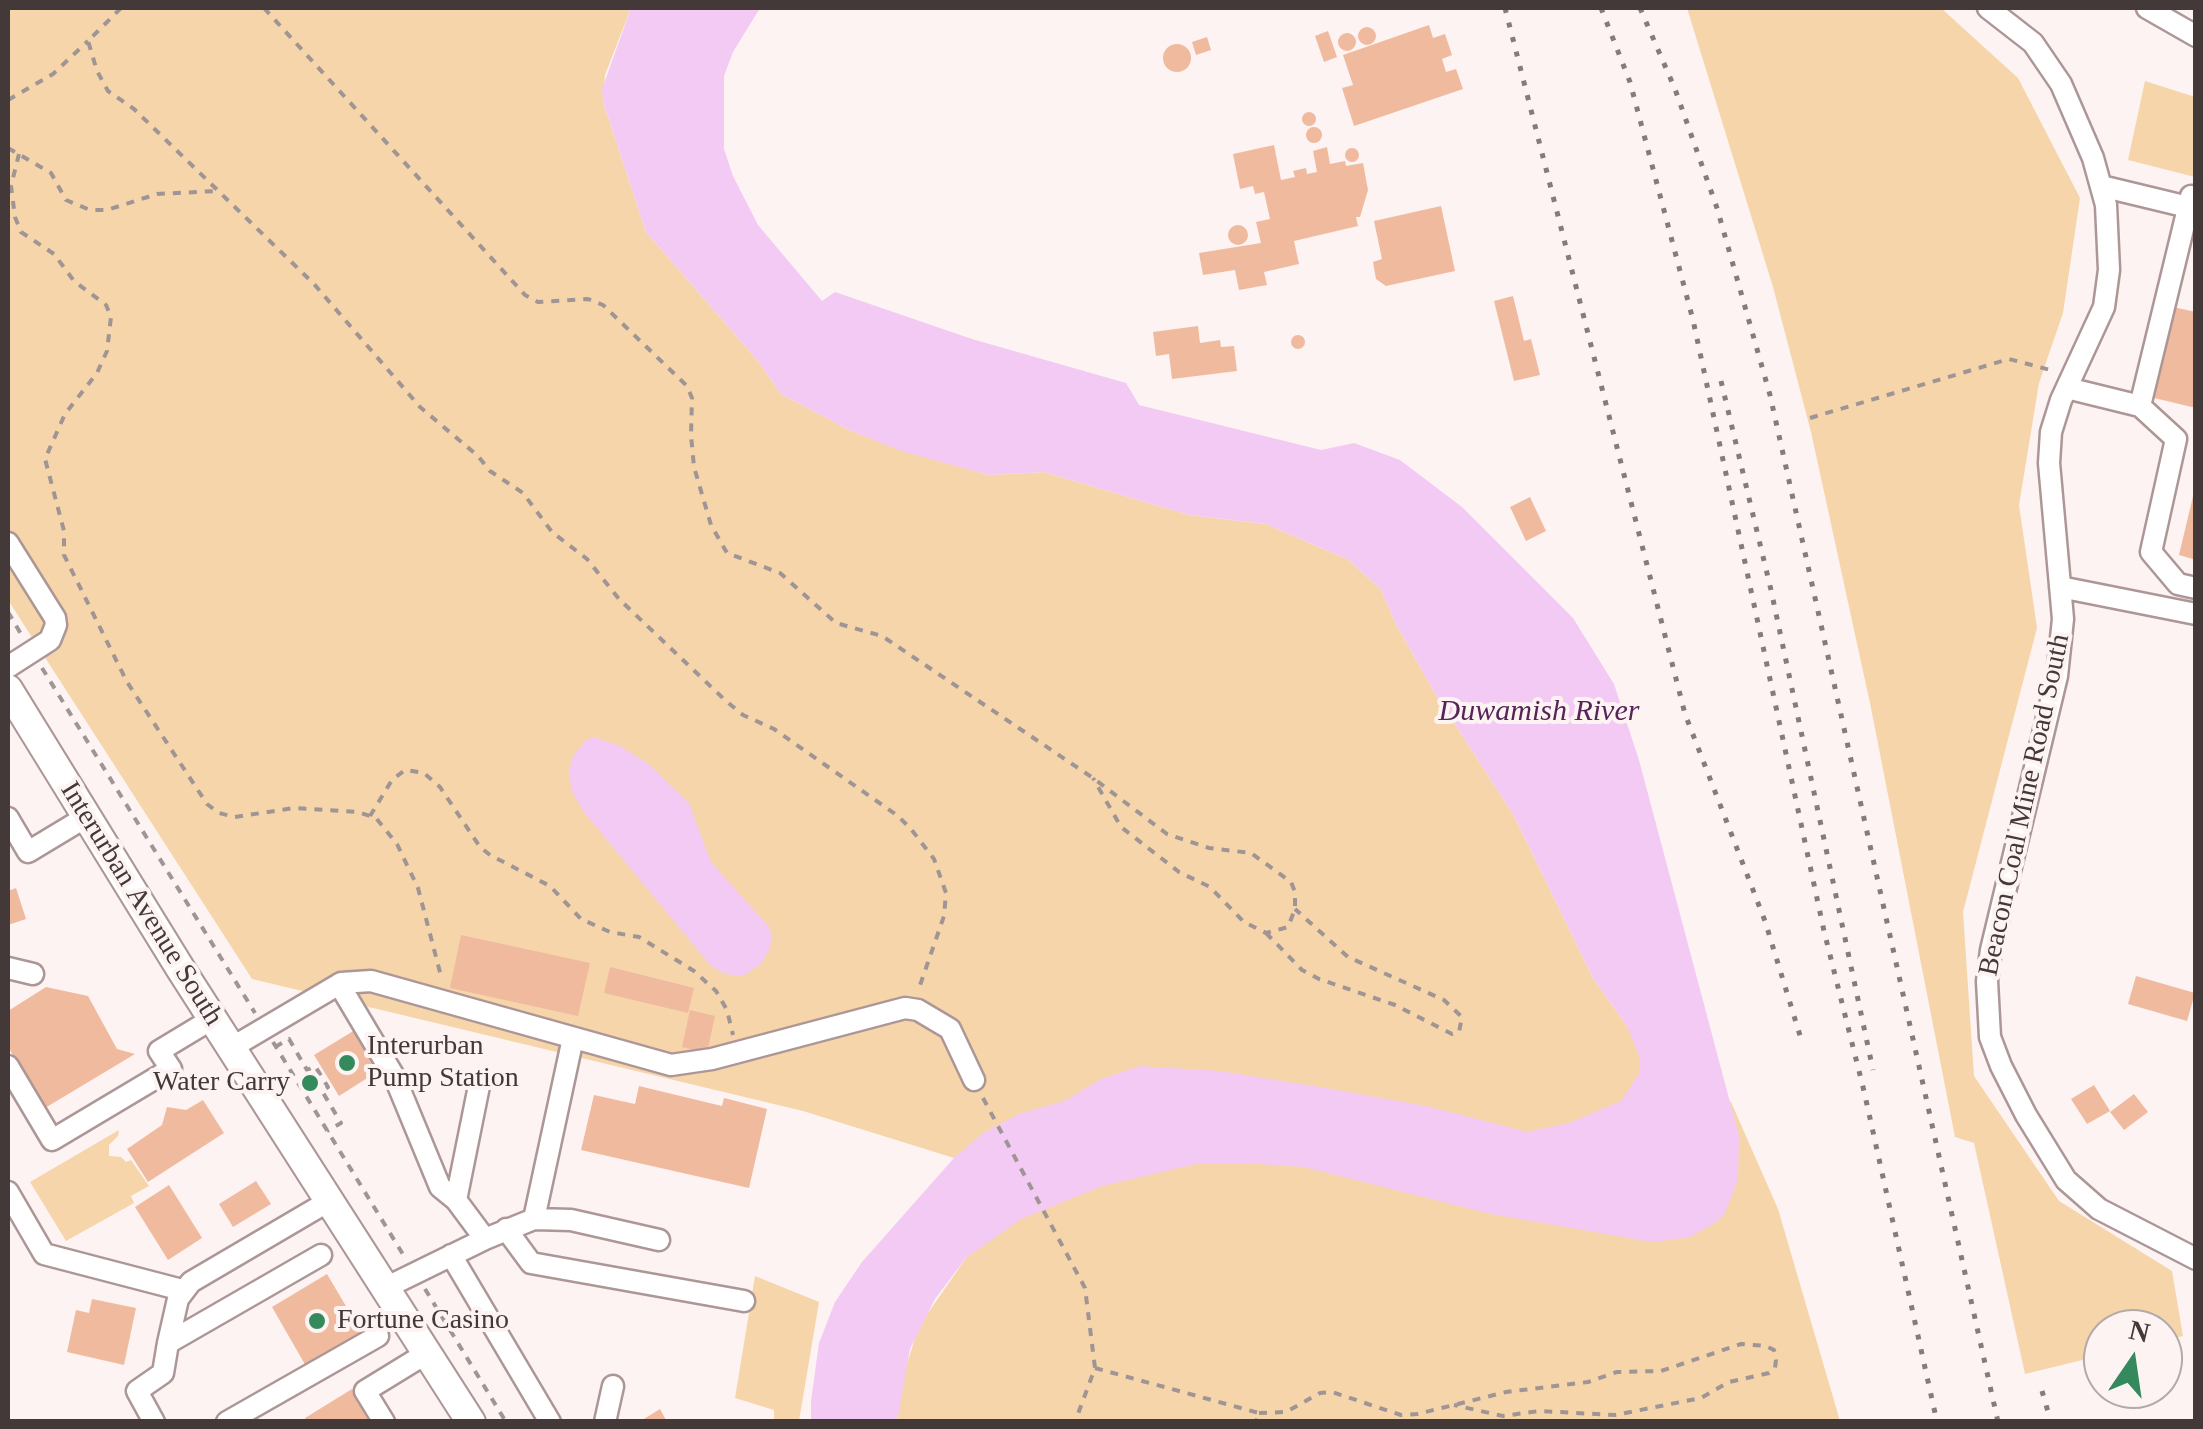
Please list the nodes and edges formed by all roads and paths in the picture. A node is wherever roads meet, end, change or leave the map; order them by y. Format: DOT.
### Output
graph roads {
  1 [pos="120,8"];
  2 [pos="264,8"];
  3 [pos="1988,8"];
  4 [pos="2146,8"];
  5 [pos="2196,36"];
  6 [pos="88,41"];
  7 [pos="8,100"];
  8 [pos="8,148"];
  9 [pos="19,154"];
  10 [pos="2101,186"];
  11 [pos="219,191"];
  12 [pos="2192,202"];
  13 [pos="2070,382"];
  14 [pos="2140,406"];
  15 [pos="1810,418"];
  16 [pos="8,543"];
  17 [pos="2060,587"];
  18 [pos="2196,588"];
  19 [pos="2196,614"];
  20 [pos="8,667"];
  21 [pos="8,690"];
  22 [pos="1093,778"];
  23 [pos="370,816"];
  24 [pos="86,817"];
  25 [pos="8,818"];
  26 [pos="1295,909"];
  27 [pos="1266,933"];
  28 [pos="8,968"];
  29 [pos="33,974"];
  30 [pos="339,984"];
  31 [pos="447,1002"];
  32 [pos="912,1009"];
  33 [pos="212,1019"];
  34 [pos="573,1038"];
  35 [pos="276,1047"];
  36 [pos="231,1048"];
  37 [pos="737,1052"];
  38 [pos="8,1066"];
  39 [pos="307,1070"];
  40 [pos="295,1078"];
  41 [pos="974,1080"];
  42 [pos="478,1086"];
  43 [pos="322,1090"];
  44 [pos="308,1100"];
  45 [pos="327,1131"];
  46 [pos="8,1192"];
  47 [pos="456,1200"];
  48 [pos="330,1201"];
  49 [pos="534,1220"];
  50 [pos="506,1230"];
  51 [pos="485,1239"];
  52 [pos="660,1240"];
  53 [pos="321,1254"];
  54 [pos="451,1255"];
  55 [pos="2196,1259"];
  56 [pos="385,1288"];
  57 [pos="182,1290"];
  58 [pos="744,1301"];
  59 [pos="378,1336"];
  60 [pos="168,1343"];
  61 [pos="427,1353"];
  62 [pos="1095,1368"];
  63 [pos="613,1386"];
  64 [pos="1454,1405"];
  65 [pos="1259,1412"];
  66 [pos="154,1422"];
  67 [pos="227,1422"];
  68 [pos="384,1422"];
  69 [pos="470,1422"];
  70 [pos="550,1422"];
  71 [pos="605,1422"];
  72 [pos="1075,1422"];
  73 [pos="1256,1422"];
  1 -- 6 [label="path"];
  2 -- 22 [label="path"];
  3 -- 10 [label="street, Beacon Coal Mine Road South"];
  4 -- 5 [label="street"];
  6 -- 7 [label="path"];
  6 -- 11 [label="path"];
  8 -- 9 [label="path"];
  9 -- 11 [label="path"];
  9 -- 23 [label="path"];
  10 -- 12 [label="street"];
  10 -- 13 [label="street, Beacon Coal Mine Road South"];
  11 -- 32 [label="path"];
  12 -- 14 [label="street"];
  13 -- 14 [label="street"];
  13 -- 15 [label="path"];
  13 -- 17 [label="street, Beacon Coal Mine Road South"];
  14 -- 18 [label="street"];
  16 -- 20 [label="street"];
  17 -- 19 [label="street"];
  17 -- 55 [label="street, Beacon Coal Mine Road South"];
  21 -- 24 [label="main road, Interurban Avenue South"];
  22 -- 26 [label="path"];
  22 -- 27 [label="path"];
  23 -- 31 [label="path"];
  23 -- 37 [label="path"];
  24 -- 25 [label="street"];
  24 -- 33 [label="main road, Interurban Avenue South"];
  26 -- 27 [label="path"];
  26 -- 27 [label="path"];
  28 -- 29 [label="street"];
  30 -- 31 [label="street"];
  30 -- 36 [label="street"];
  30 -- 47 [label="street"];
  31 -- 34 [label="street"];
  32 -- 37 [label="street"];
  32 -- 41 [label="street"];
  33 -- 36 [label="main road, Interurban Avenue South"];
  33 -- 38 [label="street"];
  34 -- 37 [label="street"];
  34 -- 49 [label="street"];
  35 -- 39 [label="path"];
  36 -- 48 [label="main road, Interurban Avenue South"];
  39 -- 40 [label="path"];
  39 -- 43 [label="path"];
  41 -- 62 [label="path"];
  42 -- 47 [label="street"];
  43 -- 44 [label="path"];
  43 -- 45 [label="path"];
  46 -- 57 [label="street"];
  47 -- 51 [label="street"];
  48 -- 56 [label="main road, Interurban Avenue South"];
  48 -- 57 [label="street"];
  49 -- 50 [label="street"];
  49 -- 52 [label="street"];
  50 -- 51 [label="street"];
  50 -- 58 [label="street"];
  51 -- 54 [label="street"];
  53 -- 60 [label="street"];
  54 -- 56 [label="street"];
  54 -- 70 [label="street"];
  56 -- 61 [label="main road, Interurban Avenue South"];
  57 -- 60 [label="street"];
  59 -- 67 [label="street"];
  60 -- 66 [label="street"];
  61 -- 68 [label="street"];
  61 -- 69 [label="main road, Interurban Avenue South"];
  62 -- 65 [label="path"];
  62 -- 72 [label="path"];
  63 -- 71 [label="street"];
  64 -- 64 [label="path"];
  64 -- 65 [label="path"];
  65 -- 73 [label="path"];
}
